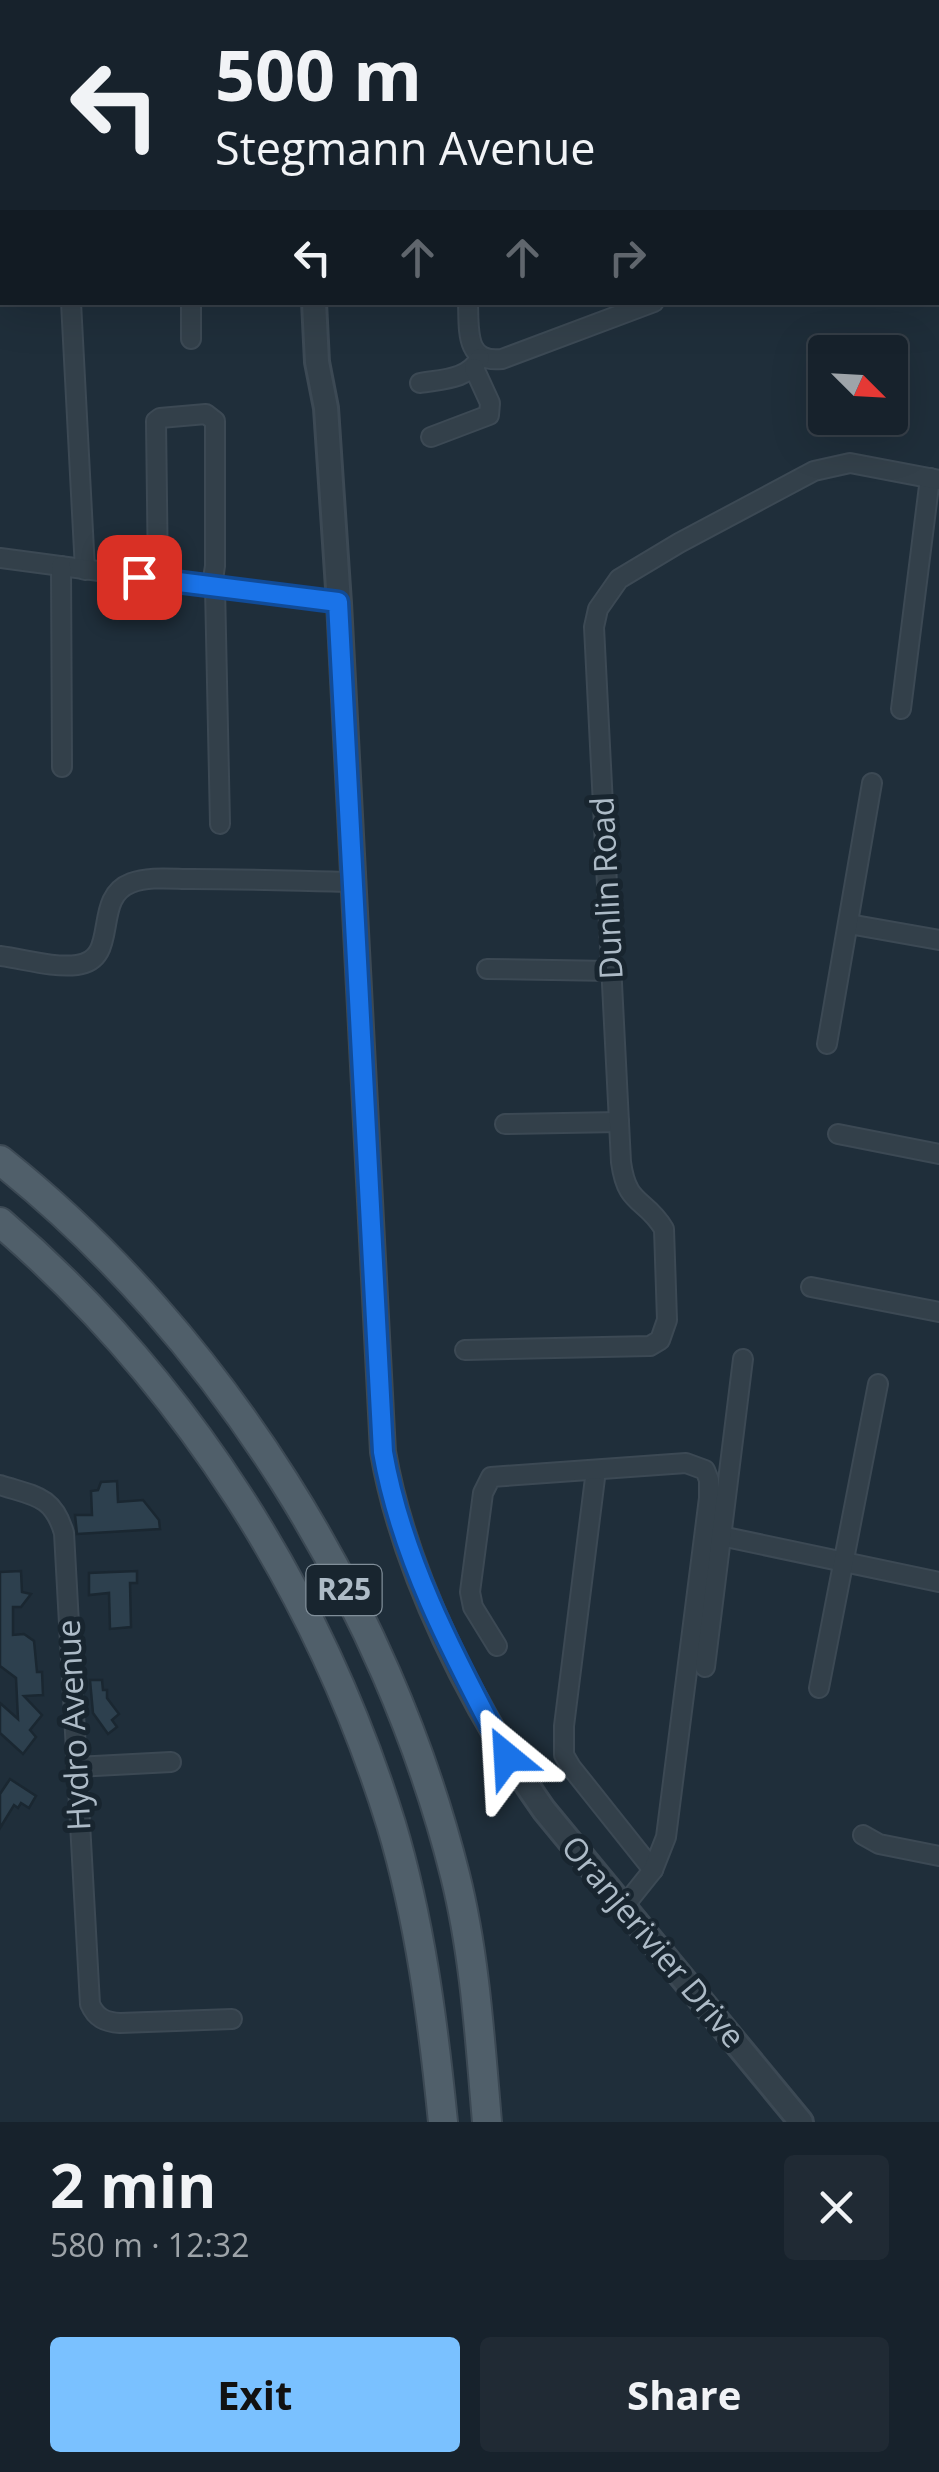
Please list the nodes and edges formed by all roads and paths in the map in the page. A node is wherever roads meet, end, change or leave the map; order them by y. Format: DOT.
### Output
graph roads {
  1 [pos="71,305"];
  2 [pos="191,305"];
  3 [pos="314,305"];
  4 [pos="327,305"];
  5 [pos="468,305"];
  6 [pos="646,305"];
  7 [pos="191,339"];
  8 [pos="477,363"];
  9 [pos="420,383"];
  10 [pos="326,408"];
  11 [pos="431,438"];
  12 [pos="935,479"];
  13 [pos="0,558"];
  14 [pos="60,566"];
  15 [pos="85,570"];
  16 [pos="158,579"];
  17 [pos="214,587"];
  18 [pos="338,602"];
  19 [pos="901,709"];
  20 [pos="62,766"];
  21 [pos="872,783"];
  22 [pos="220,824"];
  23 [pos="354,882"];
  24 [pos="849,924"];
  25 [pos="939,940"];
  26 [pos="0,956"];
  27 [pos="487,969"];
  28 [pos="612,971"];
  29 [pos="828,1044"];
  30 [pos="620,1122"];
  31 [pos="505,1124"];
  32 [pos="838,1134"];
  33 [pos="939,1154"];
  34 [pos="0,1160"];
  35 [pos="0,1222"];
  36 [pos="811,1287"];
  37 [pos="939,1312"];
  38 [pos="465,1350"];
  39 [pos="743,1359"];
  40 [pos="878,1384"];
  41 [pos="596,1470"];
  42 [pos="0,1485"];
  43 [pos="721,1536"];
  44 [pos="844,1563"];
  45 [pos="939,1582"];
  46 [pos="497,1646"];
  47 [pos="705,1667"];
  48 [pos="819,1688"];
  49 [pos="170,1762"];
  50 [pos="76,1767"];
  51 [pos="862,1835"];
  52 [pos="939,1856"];
  53 [pos="653,1870"];
  54 [pos="624,1905"];
  55 [pos="232,2019"];
  56 [pos="442,2122"];
  57 [pos="487,2122"];
  58 [pos="801,2122"];
  1 -- 15 [label="street"];
  2 -- 7 [label="street"];
  3 -- 10 [label="street, Oranjerivier Drive"];
  4 -- 10 [label="street, Oranjerivier Drive"];
  5 -- 8 [label="street"];
  6 -- 8 [label="street"];
  8 -- 9 [label="street"];
  8 -- 11 [label="street"];
  10 -- 18 [label="street, Oranjerivier Drive"];
  12 -- 19 [label="street"];
  12 -- 28 [label="street, Dunlin Road"];
  13 -- 14 [label="street"];
  14 -- 15 [label="street"];
  14 -- 20 [label="street"];
  15 -- 16 [label="street"];
  16 -- 17 [label="street"];
  16 -- 17 [label="street"];
  17 -- 18 [label="street"];
  17 -- 22 [label="street"];
  18 -- 23 [label="street, Oranjerivier Drive"];
  21 -- 24 [label="street"];
  23 -- 26 [label="street"];
  23 -- 54 [label="street, Oranjerivier Drive"];
  24 -- 25 [label="street"];
  24 -- 29 [label="street"];
  27 -- 28 [label="street"];
  28 -- 30 [label="street, Dunlin Road"];
  30 -- 31 [label="street"];
  30 -- 38 [label="street, Dunlin Road"];
  32 -- 33 [label="street"];
  34 -- 57 [label="main road, R25"];
  35 -- 56 [label="main road, R25"];
  36 -- 37 [label="street"];
  39 -- 43 [label="street"];
  40 -- 44 [label="street"];
  41 -- 46 [label="street"];
  41 -- 53 [label="street"];
  41 -- 53 [label="street"];
  42 -- 50 [label="street, Hydro Avenue"];
  43 -- 44 [label="street"];
  43 -- 47 [label="street"];
  44 -- 45 [label="street"];
  44 -- 48 [label="street"];
  49 -- 50 [label="street"];
  50 -- 55 [label="street, Hydro Avenue"];
  51 -- 52 [label="street"];
  53 -- 54 [label="street"];
  54 -- 58 [label="street, Oranjerivier Drive"];
}
